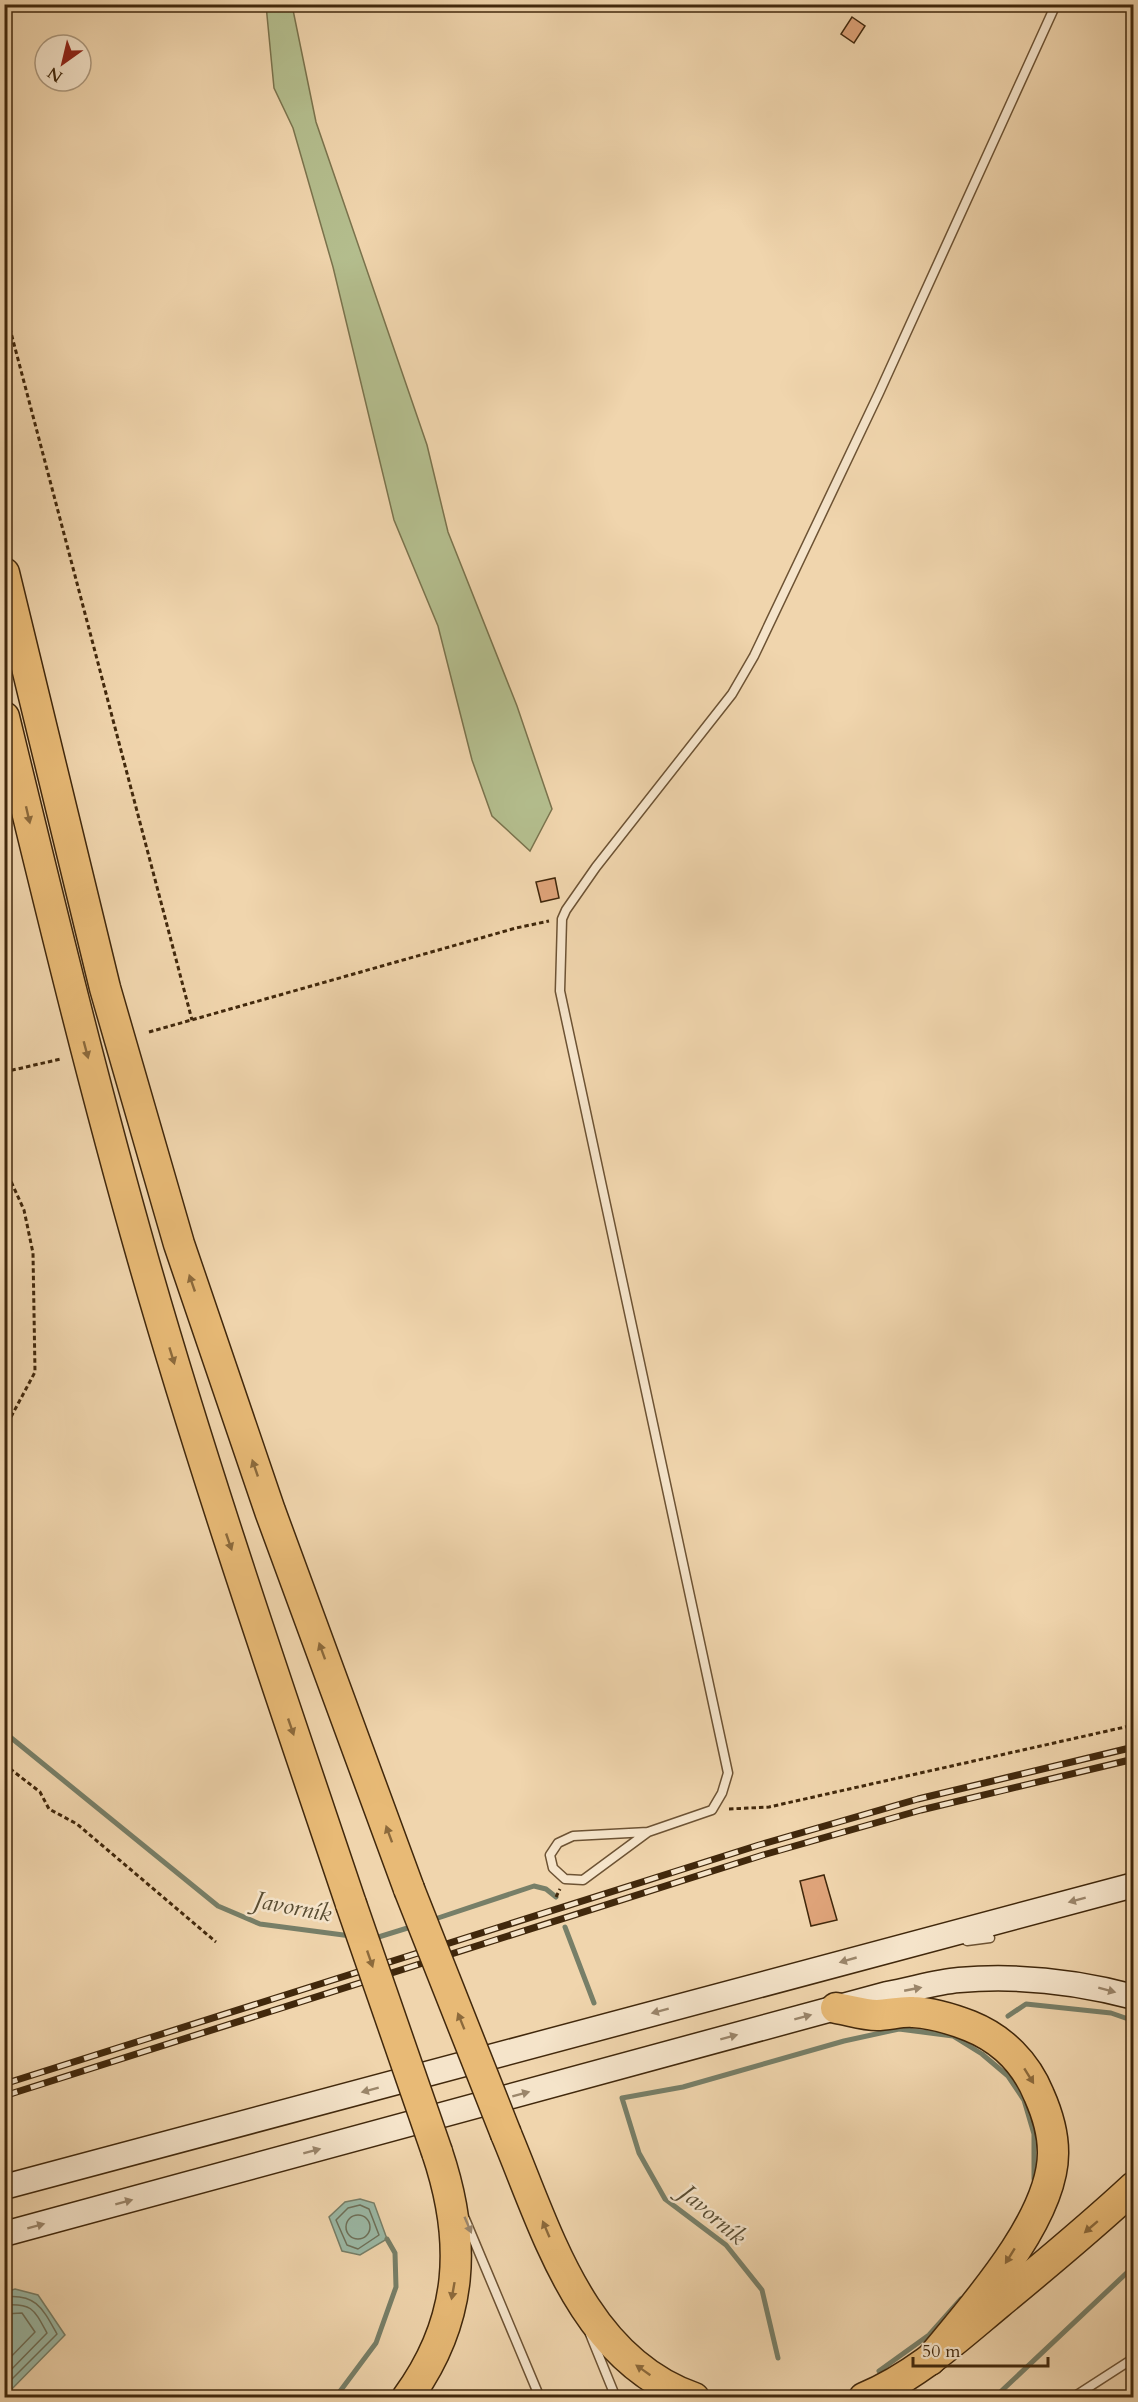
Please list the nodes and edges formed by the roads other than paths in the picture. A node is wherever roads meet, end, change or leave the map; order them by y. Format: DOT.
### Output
graph roads {
  1 [pos="1056,4"];
  2 [pos="4,573"];
  3 [pos="4,717"];
  4 [pos="648,1832"];
  5 [pos="1134,1885"];
  6 [pos="990,1938"];
  7 [pos="880,1951"];
  8 [pos="1134,1997"];
  9 [pos="836,2008"];
  10 [pos="437,2152"];
  11 [pos="1134,2187"];
  12 [pos="4,2189"];
  13 [pos="4,2234"];
  14 [pos="569,2283"];
  15 [pos="1134,2358"];
  16 [pos="930,2360"];
  17 [pos="407,2397"];
  18 [pos="540,2397"];
  19 [pos="616,2397"];
  20 [pos="694,2397"];
  21 [pos="864,2397"];
  22 [pos="1072,2397"];
  1 -- 4 [label="lane"];
  14 -- 2 [label="highway, one-way, bridge"];
  3 -- 10 [label="highway, one-way, bridge"];
  4 -- 4 [label="lane"];
  5 -- 7 [label="main road, one-way"];
  6 -- 7 [label="lane"];
  7 -- 12 [label="main road, one-way"];
  9 -- 8 [label="main road, one-way"];
  13 -- 9 [label="main road, one-way"];
  9 -- 16 [label="highway, one-way"];
  10 -- 17 [label="highway, one-way"];
  10 -- 18 [label="lane, one-way"];
  11 -- 16 [label="highway, one-way"];
  14 -- 19 [label="lane"];
  20 -- 14 [label="highway, one-way"];
  15 -- 22 [label="lane"];
  16 -- 21 [label="highway"];
}
